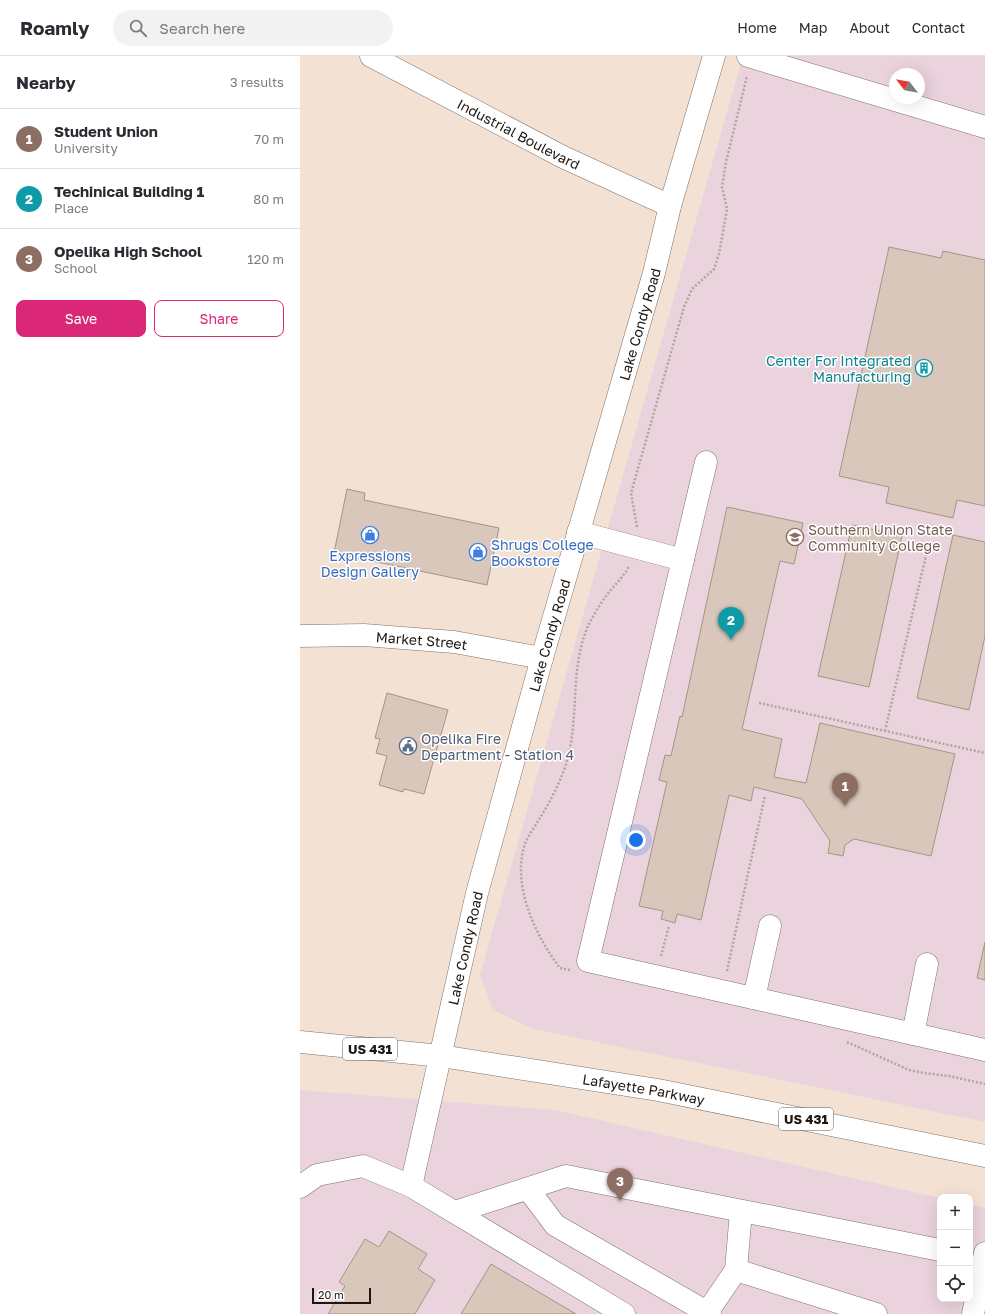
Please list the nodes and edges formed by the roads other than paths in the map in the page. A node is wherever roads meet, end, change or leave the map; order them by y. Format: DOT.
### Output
graph roads {
  1 [pos="371,56"];
  2 [pos="714,56"];
  3 [pos="748,56"];
  4 [pos="781,61"];
  5 [pos="985,127"];
  6 [pos="670,206"];
  7 [pos="706,462"];
  8 [pos="578,532"];
  9 [pos="682,560"];
  10 [pos="300,636"];
  11 [pos="542,658"];
  12 [pos="770,926"];
  13 [pos="927,964"];
  14 [pos="754,998"];
  15 [pos="913,1034"];
  16 [pos="300,1042"];
  17 [pos="985,1050"];
  18 [pos="441,1056"];
  19 [pos="985,1156"];
  20 [pos="410,1186"];
  21 [pos="300,1187"];
  22 [pos="528,1189"];
  23 [pos="741,1211"];
  24 [pos="455,1212"];
  25 [pos="937,1249"];
  26 [pos="981,1257"];
  27 [pos="736,1270"];
  28 [pos="624,1314"];
  29 [pos="708,1314"];
  30 [pos="876,1314"];
  31 [pos="973,1314"];
  1 -- 6 [label="main road, Industrial Boulevard"];
  2 -- 6 [label="main road, Lake Condy Road"];
  3 -- 4 [label="main road"];
  4 -- 5 [label="main road"];
  6 -- 8 [label="main road, Lake Condy Road"];
  7 -- 9 [label="main road"];
  8 -- 9 [label="main road"];
  8 -- 11 [label="main road, Lake Condy Road"];
  9 -- 14 [label="main road"];
  10 -- 11 [label="main road, Market Street"];
  11 -- 18 [label="main road, Lake Condy Road"];
  12 -- 14 [label="main road"];
  13 -- 15 [label="main road"];
  14 -- 15 [label="main road"];
  15 -- 17 [label="main road"];
  16 -- 18 [label="main road, Lafayette Parkway / US 431"];
  18 -- 19 [label="main road, Lafayette Parkway / US 431"];
  18 -- 20 [label="main road, Lake Condy Road"];
  20 -- 21 [label="main road"];
  20 -- 24 [label="main road"];
  22 -- 23 [label="main road"];
  22 -- 24 [label="main road"];
  22 -- 29 [label="main road"];
  23 -- 25 [label="main road"];
  23 -- 27 [label="main road"];
  24 -- 28 [label="main road"];
  26 -- 31 [label="main road"];
  27 -- 29 [label="main road"];
  27 -- 30 [label="main road"];
}
